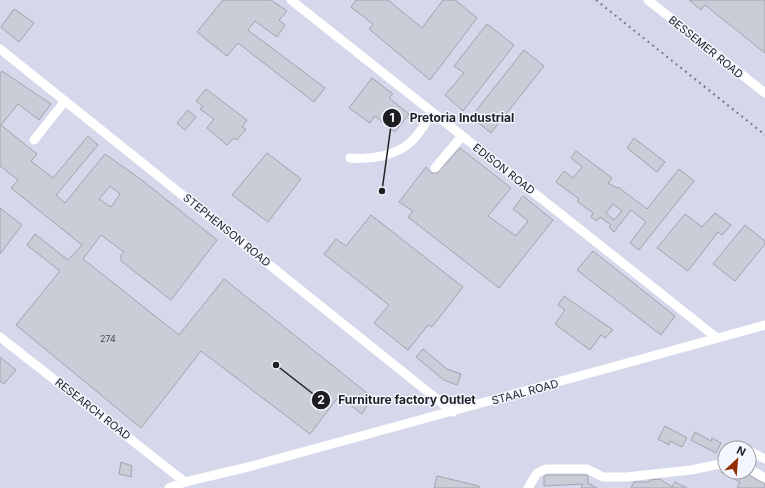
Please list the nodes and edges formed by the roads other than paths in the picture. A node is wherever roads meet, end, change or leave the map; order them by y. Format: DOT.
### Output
graph roads {
  1 [pos="291,0"];
  2 [pos="648,0"];
  3 [pos="0,49"];
  4 [pos="765,93"];
  5 [pos="66,101"];
  6 [pos="432,113"];
  7 [pos="462,136"];
  8 [pos="34,140"];
  9 [pos="350,158"];
  10 [pos="435,168"];
  11 [pos="765,326"];
  12 [pos="0,337"];
  13 [pos="717,338"];
  14 [pos="453,412"];
  15 [pos="717,465"];
  16 [pos="185,482"];
  17 [pos="169,488"];
  18 [pos="528,488"];
  1 -- 6 [label="street, EDISON ROAD"];
  2 -- 4 [label="street, BESSEMER ROAD"];
  3 -- 5 [label="street, STEPHENSON ROAD"];
  5 -- 8 [label="street"];
  5 -- 14 [label="street, STEPHENSON ROAD"];
  6 -- 7 [label="street, EDISON ROAD"];
  6 -- 9 [label="street"];
  7 -- 10 [label="street"];
  7 -- 13 [label="street, EDISON ROAD"];
  11 -- 13 [label="street, STAAL ROAD"];
  12 -- 16 [label="street, RESEARCH ROAD"];
  13 -- 14 [label="street, STAAL ROAD"];
  14 -- 16 [label="street, STAAL ROAD"];
  15 -- 18 [label="street"];
  16 -- 17 [label="street, STAAL ROAD"];
}
